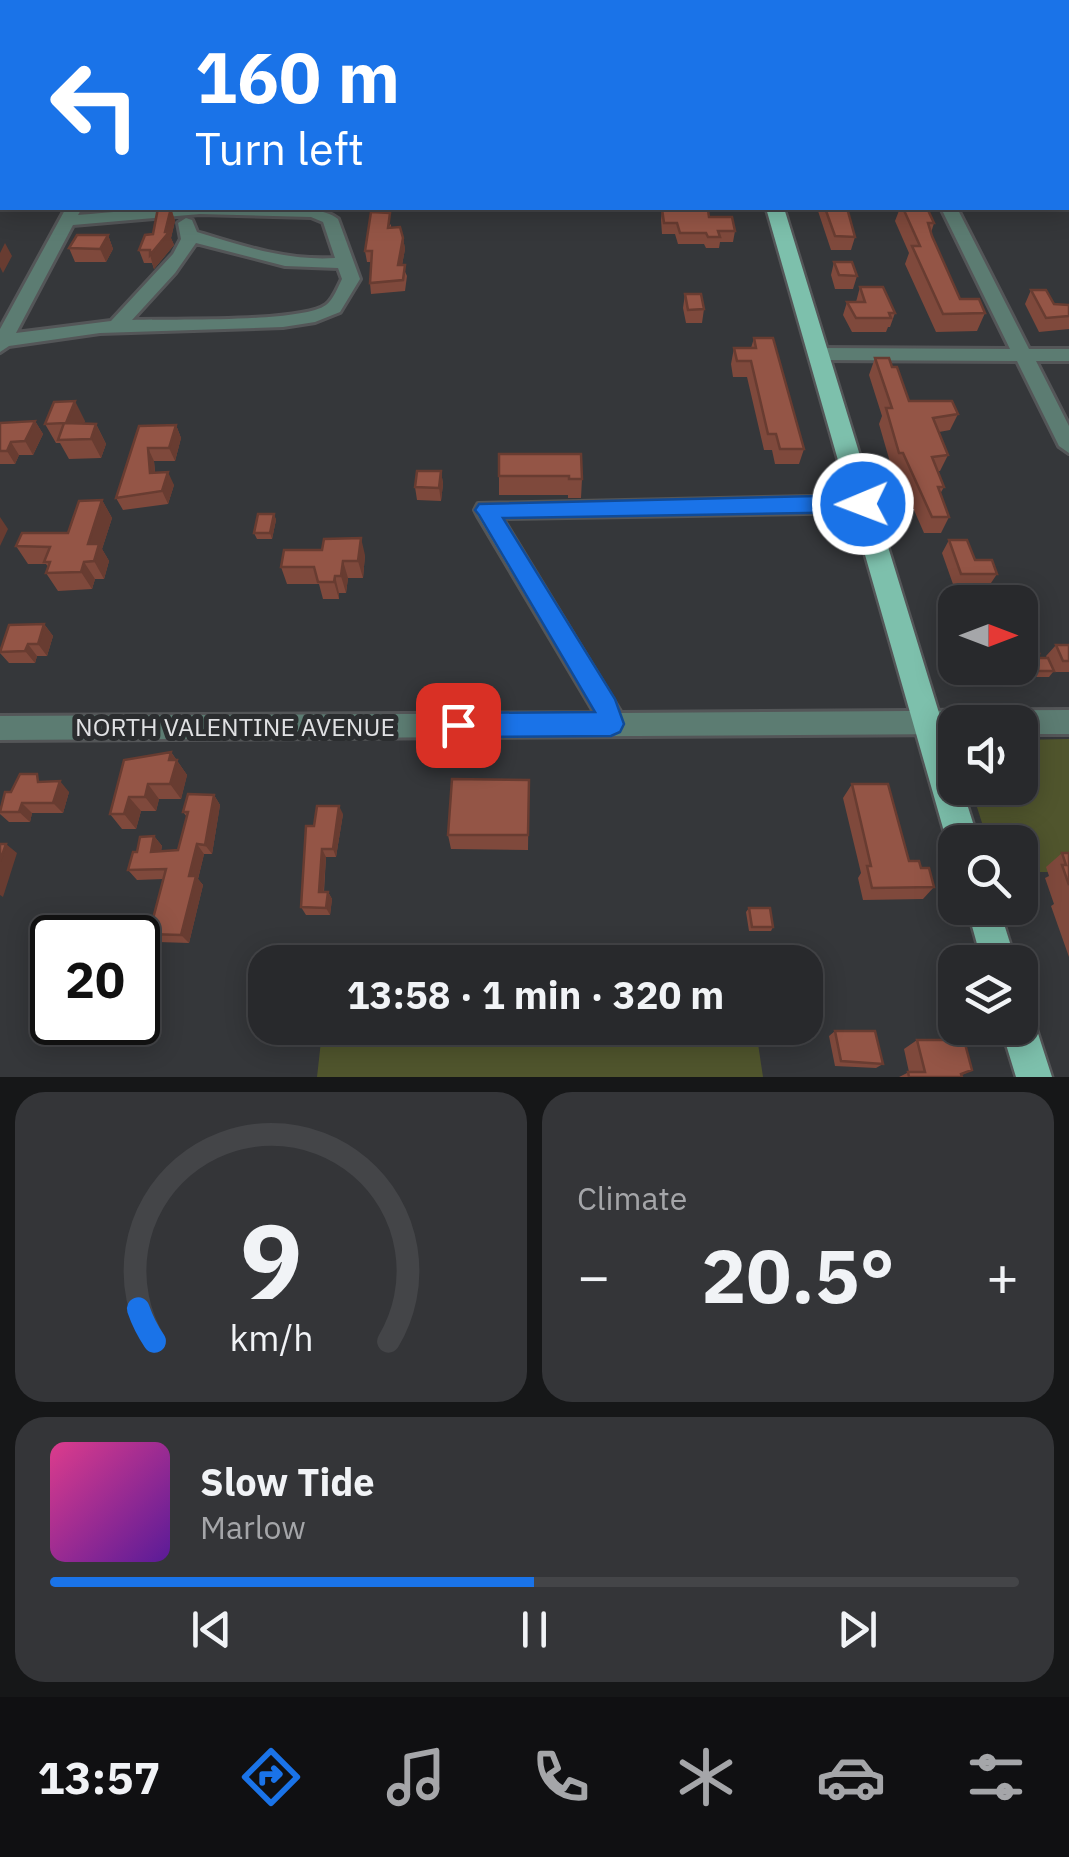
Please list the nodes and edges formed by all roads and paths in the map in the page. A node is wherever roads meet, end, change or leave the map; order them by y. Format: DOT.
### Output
graph roads {
  1 [pos="183,210"];
  2 [pos="776,210"];
  3 [pos="949,210"];
  4 [pos="71,214"];
  5 [pos="188,235"];
  6 [pos="345,262"];
  7 [pos="114,326"];
  8 [pos="1,344"];
  9 [pos="819,354"];
  10 [pos="1022,355"];
  11 [pos="1069,355"];
  12 [pos="1069,446"];
  13 [pos="863,504"];
  14 [pos="927,722"];
  15 [pos="1069,722"];
  16 [pos="611,724"];
  17 [pos="0,728"];
  18 [pos="958,825"];
  19 [pos="1024,1045"];
  20 [pos="1034,1077"];
  1 -- 4 [label="street"];
  1 -- 5 [label="street"];
  1 -- 6 [label="street"];
  2 -- 9 [label="main road"];
  3 -- 10 [label="street"];
  4 -- 8 [label="street"];
  5 -- 6 [label="street"];
  5 -- 7 [label="street"];
  6 -- 7 [label="street"];
  7 -- 8 [label="street"];
  9 -- 10 [label="street"];
  9 -- 13 [label="main road"];
  10 -- 11 [label="street"];
  10 -- 12 [label="street"];
  13 -- 14 [label="main road"];
  13 -- 16 [label="street"];
  14 -- 15 [label="street, NORTH VALENTINE AVENUE"];
  14 -- 16 [label="street, NORTH VALENTINE AVENUE"];
  14 -- 18 [label="main road"];
  16 -- 17 [label="street, NORTH VALENTINE AVENUE"];
  19 -- 20 [label="main road"];
}
